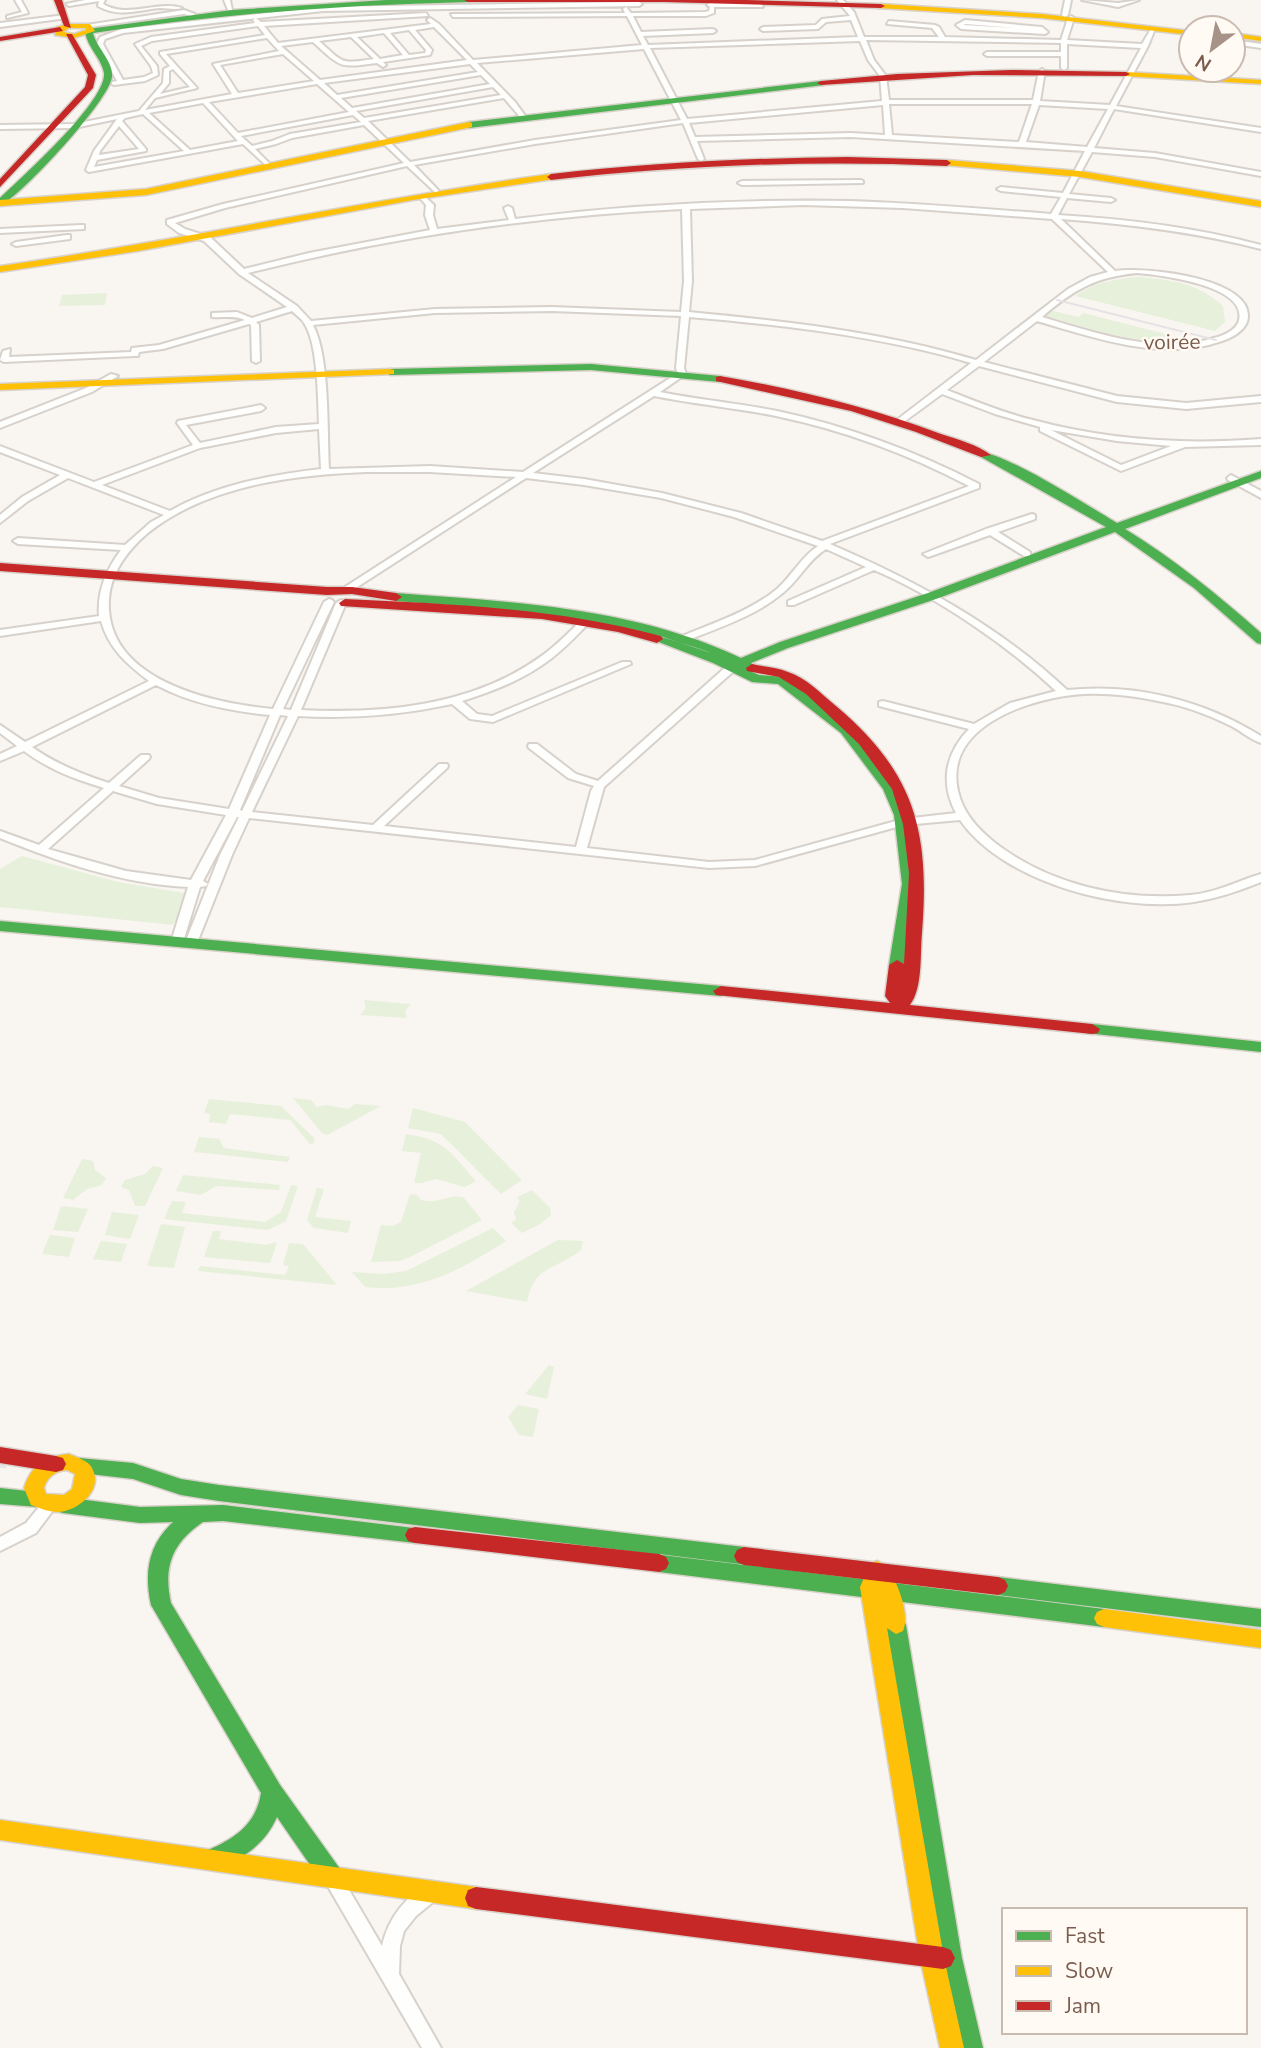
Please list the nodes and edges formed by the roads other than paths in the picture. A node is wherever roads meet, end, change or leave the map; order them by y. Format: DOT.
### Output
graph roads {
  1 [pos="18,0"];
  2 [pos="112,0"];
  3 [pos="363,0"];
  4 [pos="1085,0"];
  5 [pos="1136,0"];
  6 [pos="100,2"];
  7 [pos="624,4"];
  8 [pos="229,5"];
  9 [pos="420,5"];
  10 [pos="853,6"];
  11 [pos="712,8"];
  12 [pos="187,12"];
  13 [pos="1068,14"];
  14 [pos="426,15"];
  15 [pos="453,15"];
  16 [pos="628,15"];
  17 [pos="255,16"];
  18 [pos="0,18"];
  19 [pos="72,22"];
  20 [pos="889,23"];
  21 [pos="437,24"];
  22 [pos="0,25"];
  23 [pos="333,25"];
  24 [pos="410,28"];
  25 [pos="763,29"];
  26 [pos="1153,30"];
  27 [pos="385,31"];
  28 [pos="713,31"];
  29 [pos="1177,31"];
  30 [pos="1045,32"];
  31 [pos="1177,32"];
  32 [pos="364,34"];
  33 [pos="639,34"];
  34 [pos="352,35"];
  35 [pos="268,36"];
  36 [pos="863,38"];
  37 [pos="943,39"];
  38 [pos="0,40"];
  39 [pos="314,40"];
  40 [pos="1048,41"];
  41 [pos="1064,41"];
  42 [pos="276,45"];
  43 [pos="1145,46"];
  44 [pos="646,47"];
  45 [pos="284,52"];
  46 [pos="986,54"];
  47 [pos="408,57"];
  48 [pos="379,61"];
  49 [pos="470,62"];
  50 [pos="1057,66"];
  51 [pos="173,67"];
  52 [pos="1132,72"];
  53 [pos="391,73"];
  54 [pos="482,73"];
  55 [pos="882,74"];
  56 [pos="182,76"];
  57 [pos="167,79"];
  58 [pos="1261,80"];
  59 [pos="318,82"];
  60 [pos="495,85"];
  61 [pos="191,86"];
  62 [pos="160,90"];
  63 [pos="434,95"];
  64 [pos="236,96"];
  65 [pos="505,96"];
  66 [pos="153,97"];
  67 [pos="335,97"];
  68 [pos="672,97"];
  69 [pos="204,101"];
  70 [pos="886,102"];
  71 [pos="1036,103"];
  72 [pos="446,106"];
  73 [pos="1113,107"];
  74 [pos="352,111"];
  75 [pos="144,113"];
  76 [pos="522,116"];
  77 [pos="121,119"];
  78 [pos="364,121"];
  79 [pos="685,121"];
  80 [pos="74,126"];
  81 [pos="0,128"];
  82 [pos="54,128"];
  83 [pos="1261,130"];
  84 [pos="236,135"];
  85 [pos="889,137"];
  86 [pos="385,139"];
  87 [pos="692,139"];
  88 [pos="243,142"];
  89 [pos="1022,144"];
  90 [pos="250,148"];
  91 [pos="1091,150"];
  92 [pos="189,152"];
  93 [pos="95,154"];
  94 [pos="701,159"];
  95 [pos="408,164"];
  96 [pos="269,165"];
  97 [pos="1077,172"];
  98 [pos="1261,174"];
  99 [pos="516,180"];
  100 [pos="800,181"];
  101 [pos="860,182"];
  102 [pos="742,183"];
  103 [pos="1001,189"];
  104 [pos="430,195"];
  105 [pos="1064,195"];
  106 [pos="1,198"];
  107 [pos="1111,201"];
  108 [pos="1261,201"];
  109 [pos="804,203"];
  110 [pos="685,207"];
  111 [pos="508,208"];
  112 [pos="1054,216"];
  113 [pos="513,222"];
  114 [pos="81,227"];
  115 [pos="37,229"];
  116 [pos="0,231"];
  117 [pos="435,233"];
  118 [pos="67,237"];
  119 [pos="201,237"];
  120 [pos="42,240"];
  121 [pos="16,244"];
  122 [pos="1261,247"];
  123 [pos="0,267"];
  124 [pos="242,272"];
  125 [pos="1112,272"];
  126 [pos="294,308"];
  127 [pos="685,314"];
  128 [pos="215,315"];
  129 [pos="1035,318"];
  130 [pos="252,320"];
  131 [pos="310,323"];
  132 [pos="7,351"];
  133 [pos="256,361"];
  134 [pos="978,364"];
  135 [pos="681,371"];
  136 [pos="319,372"];
  137 [pos="109,379"];
  138 [pos="0,382"];
  139 [pos="0,387"];
  140 [pos="942,391"];
  141 [pos="653,393"];
  142 [pos="1261,399"];
  143 [pos="261,408"];
  144 [pos="904,418"];
  145 [pos="1033,423"];
  146 [pos="0,425"];
  147 [pos="323,426"];
  148 [pos="1261,442"];
  149 [pos="1186,443"];
  150 [pos="198,446"];
  151 [pos="0,449"];
  152 [pos="1261,467"];
  153 [pos="325,471"];
  154 [pos="529,474"];
  155 [pos="1261,474"];
  156 [pos="67,475"];
  157 [pos="1235,480"];
  158 [pos="93,485"];
  159 [pos="1261,495"];
  160 [pos="170,514"];
  161 [pos="1032,517"];
  162 [pos="0,520"];
  163 [pos="1119,524"];
  164 [pos="989,531"];
  165 [pos="18,541"];
  166 [pos="823,545"];
  167 [pos="126,548"];
  168 [pos="928,554"];
  169 [pos="1027,554"];
  170 [pos="0,567"];
  171 [pos="873,567"];
  172 [pos="0,575"];
  173 [pos="105,580"];
  174 [pos="928,594"];
  175 [pos="339,597"];
  176 [pos="791,603"];
  177 [pos="104,618"];
  178 [pos="586,621"];
  179 [pos="1261,628"];
  180 [pos="0,633"];
  181 [pos="683,639"];
  182 [pos="1261,640"];
  183 [pos="626,664"];
  184 [pos="736,664"];
  185 [pos="157,681"];
  186 [pos="1065,694"];
  187 [pos="454,700"];
  188 [pos="883,704"];
  189 [pos="276,712"];
  190 [pos="294,714"];
  191 [pos="0,728"];
  192 [pos="976,728"];
  193 [pos="1261,740"];
  194 [pos="24,746"];
  195 [pos="533,746"];
  196 [pos="145,757"];
  197 [pos="0,758"];
  198 [pos="443,766"];
  199 [pos="600,785"];
  200 [pos="111,787"];
  201 [pos="238,813"];
  202 [pos="962,816"];
  203 [pos="906,821"];
  204 [pos="377,827"];
  205 [pos="0,834"];
  206 [pos="581,850"];
  207 [pos="39,851"];
  208 [pos="1261,878"];
  209 [pos="195,884"];
  210 [pos="213,884"];
  211 [pos="0,916"];
  212 [pos="0,926"];
  213 [pos="185,938"];
  214 [pos="900,1000"];
  215 [pos="1261,1035"];
  216 [pos="1261,1047"];
  217 [pos="0,1455"];
  218 [pos="55,1464"];
  219 [pos="79,1466"];
  220 [pos="181,1487"];
  221 [pos="0,1496"];
  222 [pos="50,1503"];
  223 [pos="202,1511"];
  224 [pos="178,1512"];
  225 [pos="152,1514"];
  226 [pos="165,1541"];
  227 [pos="0,1544"];
  228 [pos="877,1570"];
  229 [pos="870,1587"];
  230 [pos="890,1591"];
  231 [pos="1261,1618"];
  232 [pos="1261,1639"];
  233 [pos="272,1792"];
  234 [pos="0,1830"];
  235 [pos="211,1860"];
  236 [pos="332,1877"];
  237 [pos="432,1892"];
  238 [pos="932,1958"];
  239 [pos="950,1958"];
  240 [pos="390,1979"];
  241 [pos="432,2048"];
  242 [pos="952,2048"];
  243 [pos="971,2048"];
  1 -- 18 [label="street"];
  2 -- 6 [label="street"];
  3 -- 8 [label="main road"];
  4 -- 5 [label="street"];
  6 -- 12 [label="street"];
  6 -- 19 [label="street"];
  7 -- 9 [label="street"];
  7 -- 10 [label="street"];
  7 -- 16 [label="street"];
  8 -- 12 [label="main road"];
  9 -- 14 [label="street"];
  9 -- 17 [label="street"];
  10 -- 13 [label="main road"];
  10 -- 17 [label="main road"];
  10 -- 25 [label="street"];
  10 -- 36 [label="street"];
  11 -- 16 [label="street"];
  12 -- 19 [label="main road"];
  13 -- 26 [label="street"];
  13 -- 29 [label="main road"];
  13 -- 41 [label="street"];
  14 -- 17 [label="street"];
  14 -- 21 [label="street"];
  15 -- 16 [label="street"];
  16 -- 33 [label="street"];
  17 -- 17 [label="street"];
  17 -- 19 [label="main road"];
  17 -- 35 [label="street"];
  19 -- 22 [label="street"];
  19 -- 38 [label="main road"];
  19 -- 80 [label="main road"];
  19 -- 82 [label="main road"];
  20 -- 37 [label="street"];
  21 -- 24 [label="street"];
  21 -- 49 [label="street"];
  23 -- 32 [label="street"];
  24 -- 27 [label="street"];
  24 -- 47 [label="street"];
  26 -- 31 [label="street"];
  26 -- 43 [label="street"];
  27 -- 32 [label="street"];
  27 -- 47 [label="street"];
  28 -- 33 [label="street"];
  30 -- 30 [label="street"];
  30 -- 40 [label="street"];
  32 -- 34 [label="street"];
  33 -- 44 [label="street"];
  34 -- 39 [label="street"];
  34 -- 48 [label="street"];
  35 -- 42 [label="street"];
  35 -- 51 [label="street"];
  36 -- 37 [label="street"];
  36 -- 44 [label="street"];
  36 -- 55 [label="street"];
  37 -- 40 [label="street"];
  39 -- 42 [label="street"];
  39 -- 48 [label="street"];
  40 -- 41 [label="street"];
  41 -- 43 [label="street"];
  41 -- 50 [label="street"];
  42 -- 45 [label="street"];
  43 -- 52 [label="street"];
  44 -- 49 [label="street"];
  44 -- 68 [label="street"];
  45 -- 59 [label="street"];
  45 -- 64 [label="street"];
  46 -- 50 [label="street"];
  47 -- 48 [label="street"];
  48 -- 53 [label="street"];
  49 -- 53 [label="street"];
  49 -- 54 [label="street"];
  50 -- 52 [label="main road"];
  50 -- 55 [label="main road"];
  50 -- 71 [label="street"];
  51 -- 56 [label="street"];
  51 -- 57 [label="street"];
  52 -- 58 [label="main road"];
  52 -- 73 [label="street"];
  53 -- 59 [label="street"];
  54 -- 60 [label="street"];
  54 -- 67 [label="street"];
  55 -- 68 [label="main road"];
  55 -- 70 [label="street"];
  56 -- 57 [label="street"];
  56 -- 61 [label="street"];
  57 -- 62 [label="street"];
  59 -- 64 [label="street"];
  59 -- 67 [label="street"];
  60 -- 63 [label="street"];
  60 -- 65 [label="street"];
  61 -- 62 [label="street"];
  61 -- 66 [label="street"];
  62 -- 66 [label="street"];
  63 -- 72 [label="street"];
  63 -- 74 [label="street"];
  64 -- 69 [label="street"];
  65 -- 72 [label="street"];
  65 -- 76 [label="street"];
  66 -- 75 [label="street"];
  67 -- 74 [label="street"];
  68 -- 76 [label="main road"];
  68 -- 79 [label="street"];
  69 -- 75 [label="street"];
  69 -- 84 [label="street"];
  70 -- 71 [label="street"];
  70 -- 79 [label="street"];
  70 -- 85 [label="street"];
  71 -- 73 [label="street"];
  71 -- 89 [label="street"];
  72 -- 78 [label="street"];
  73 -- 83 [label="street"];
  73 -- 91 [label="street"];
  74 -- 78 [label="street"];
  74 -- 84 [label="street"];
  75 -- 77 [label="street"];
  75 -- 92 [label="street"];
  76 -- 86 [label="main road"];
  77 -- 80 [label="street"];
  77 -- 93 [label="street"];
  77 -- 93 [label="street"];
  78 -- 86 [label="street"];
  78 -- 90 [label="street"];
  79 -- 87 [label="street"];
  79 -- 95 [label="street"];
  80 -- 82 [label="street"];
  80 -- 106 [label="main road"];
  81 -- 82 [label="street"];
  82 -- 106 [label="main road"];
  84 -- 88 [label="street"];
  85 -- 87 [label="street"];
  85 -- 89 [label="street"];
  86 -- 95 [label="street"];
  86 -- 96 [label="main road"];
  87 -- 94 [label="street"];
  88 -- 90 [label="street"];
  88 -- 92 [label="street"];
  89 -- 91 [label="street"];
  90 -- 96 [label="street"];
  91 -- 97 [label="street"];
  91 -- 98 [label="street"];
  92 -- 93 [label="street"];
  94 -- 97 [label="main road"];
  94 -- 99 [label="main road"];
  95 -- 104 [label="street"];
  95 -- 119 [label="street"];
  96 -- 106 [label="main road"];
  97 -- 99 [label="main road"];
  97 -- 105 [label="street"];
  97 -- 108 [label="main road"];
  99 -- 104 [label="main road"];
  100 -- 101 [label="street"];
  100 -- 102 [label="street"];
  100 -- 109 [label="street"];
  103 -- 105 [label="street"];
  104 -- 117 [label="street"];
  104 -- 119 [label="main road"];
  105 -- 107 [label="street"];
  105 -- 112 [label="street"];
  109 -- 110 [label="street"];
  109 -- 112 [label="street"];
  110 -- 113 [label="street"];
  110 -- 127 [label="street"];
  111 -- 113 [label="street"];
  112 -- 122 [label="street"];
  112 -- 125 [label="street"];
  113 -- 117 [label="street"];
  114 -- 115 [label="street"];
  115 -- 116 [label="street"];
  115 -- 120 [label="street"];
  117 -- 124 [label="street"];
  118 -- 120 [label="street"];
  119 -- 123 [label="main road"];
  119 -- 124 [label="street"];
  120 -- 121 [label="street"];
  124 -- 126 [label="street"];
  125 -- 129 [label="street, voirée"];
  125 -- 129 [label="street, voirée"];
  126 -- 130 [label="street"];
  126 -- 131 [label="street"];
  127 -- 131 [label="street"];
  127 -- 134 [label="street"];
  127 -- 135 [label="street"];
  128 -- 130 [label="street"];
  129 -- 134 [label="street"];
  130 -- 132 [label="street"];
  130 -- 133 [label="street"];
  131 -- 136 [label="street"];
  134 -- 140 [label="street"];
  134 -- 142 [label="street"];
  135 -- 136 [label="main road"];
  135 -- 141 [label="street"];
  135 -- 144 [label="main road"];
  136 -- 137 [label="main road"];
  136 -- 147 [label="street"];
  137 -- 138 [label="main road"];
  137 -- 139 [label="main road"];
  137 -- 146 [label="street"];
  140 -- 144 [label="street"];
  140 -- 145 [label="street"];
  141 -- 154 [label="street"];
  141 -- 166 [label="street"];
  143 -- 150 [label="street"];
  144 -- 163 [label="main road"];
  145 -- 149 [label="street"];
  145 -- 149 [label="street"];
  147 -- 150 [label="street"];
  147 -- 153 [label="street"];
  148 -- 149 [label="street"];
  150 -- 158 [label="street"];
  151 -- 156 [label="street"];
  152 -- 157 [label="main road"];
  153 -- 154 [label="street"];
  153 -- 160 [label="street"];
  154 -- 166 [label="street"];
  154 -- 175 [label="street"];
  155 -- 157 [label="main road"];
  156 -- 158 [label="street"];
  156 -- 162 [label="street"];
  157 -- 159 [label="street"];
  157 -- 163 [label="main road"];
  158 -- 160 [label="street"];
  160 -- 167 [label="street"];
  161 -- 164 [label="street"];
  163 -- 169 [label="main road"];
  163 -- 174 [label="main road"];
  163 -- 179 [label="main road"];
  163 -- 182 [label="main road"];
  164 -- 168 [label="street"];
  164 -- 169 [label="street"];
  165 -- 167 [label="street"];
  166 -- 171 [label="street"];
  166 -- 181 [label="street"];
  167 -- 173 [label="street"];
  169 -- 174 [label="main road"];
  170 -- 173 [label="main road"];
  171 -- 174 [label="street"];
  171 -- 176 [label="street"];
  172 -- 173 [label="main road"];
  173 -- 175 [label="main road"];
  173 -- 177 [label="street"];
  174 -- 184 [label="main road"];
  174 -- 186 [label="street"];
  175 -- 178 [label="main road"];
  175 -- 181 [label="main road"];
  175 -- 189 [label="street"];
  175 -- 190 [label="street"];
  177 -- 180 [label="street"];
  177 -- 185 [label="street"];
  178 -- 184 [label="main road"];
  178 -- 187 [label="street"];
  181 -- 184 [label="main road"];
  183 -- 187 [label="street"];
  184 -- 199 [label="street"];
  184 -- 203 [label="main road"];
  185 -- 189 [label="street"];
  185 -- 194 [label="street"];
  186 -- 192 [label="street"];
  186 -- 193 [label="street"];
  187 -- 190 [label="street"];
  188 -- 192 [label="street"];
  189 -- 190 [label="street"];
  189 -- 201 [label="street"];
  190 -- 201 [label="street"];
  191 -- 194 [label="street"];
  192 -- 202 [label="street"];
  194 -- 197 [label="street"];
  194 -- 200 [label="street"];
  195 -- 199 [label="street"];
  196 -- 200 [label="street"];
  198 -- 204 [label="street"];
  199 -- 206 [label="street"];
  200 -- 201 [label="street"];
  200 -- 207 [label="street"];
  201 -- 204 [label="street"];
  201 -- 209 [label="street"];
  201 -- 210 [label="street"];
  202 -- 203 [label="street"];
  202 -- 208 [label="street"];
  203 -- 206 [label="street"];
  203 -- 214 [label="main road"];
  204 -- 206 [label="street"];
  205 -- 207 [label="street"];
  207 -- 209 [label="street"];
  209 -- 210 [label="street"];
  209 -- 213 [label="street"];
  210 -- 213 [label="street"];
  211 -- 213 [label="main road"];
  212 -- 213 [label="main road"];
  213 -- 214 [label="main road"];
  214 -- 215 [label="main road"];
  214 -- 216 [label="main road"];
  217 -- 218 [label="main road"];
  218 -- 219 [label="main road"];
  218 -- 222 [label="main road"];
  219 -- 220 [label="main road"];
  219 -- 222 [label="main road"];
  220 -- 224 [label="main road"];
  220 -- 228 [label="main road"];
  221 -- 222 [label="main road"];
  222 -- 225 [label="main road"];
  222 -- 227 [label="street"];
  223 -- 224 [label="main road"];
  223 -- 226 [label="main road"];
  223 -- 229 [label="main road"];
  224 -- 225 [label="main road"];
  224 -- 226 [label="main road"];
  225 -- 226 [label="main road"];
  226 -- 233 [label="main road"];
  228 -- 229 [label="main road"];
  228 -- 230 [label="main road"];
  228 -- 231 [label="main road"];
  229 -- 230 [label="main road"];
  229 -- 238 [label="main road"];
  230 -- 232 [label="main road"];
  230 -- 239 [label="main road"];
  233 -- 235 [label="main road"];
  233 -- 236 [label="main road"];
  234 -- 235 [label="main road"];
  235 -- 236 [label="main road"];
  236 -- 237 [label="main road"];
  236 -- 240 [label="street"];
  237 -- 238 [label="main road"];
  237 -- 240 [label="street"];
  238 -- 239 [label="main road"];
  238 -- 242 [label="main road"];
  239 -- 243 [label="main road"];
  240 -- 241 [label="street"];
}
